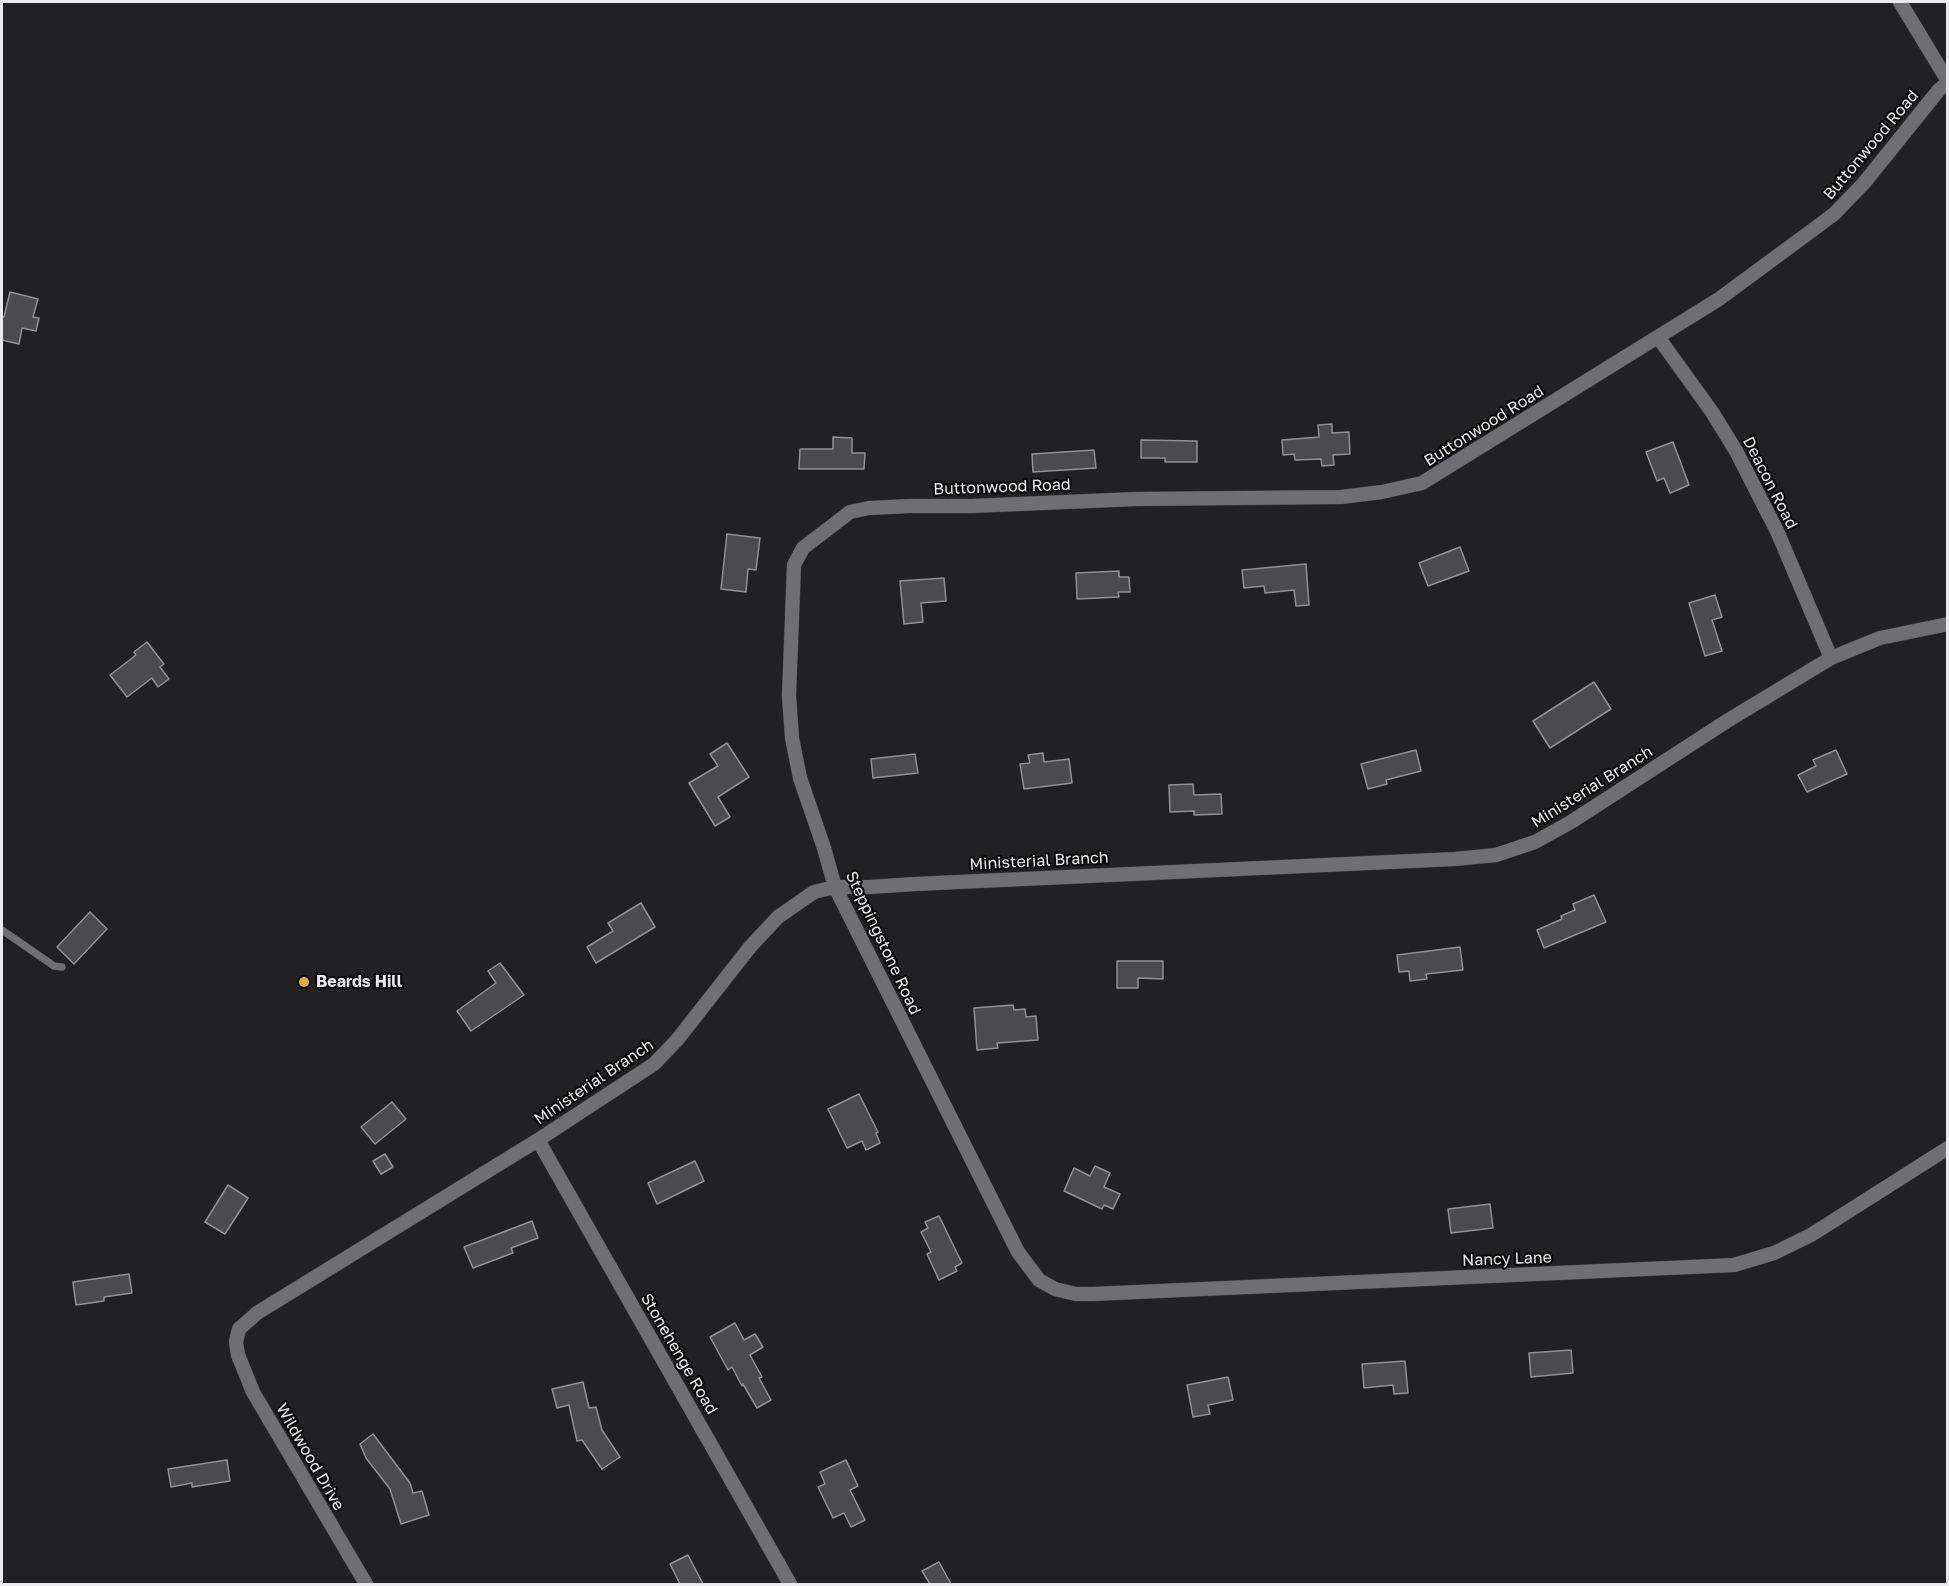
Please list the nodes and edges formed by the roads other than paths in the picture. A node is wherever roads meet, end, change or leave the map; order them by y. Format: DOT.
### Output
graph roads {
  1 [pos="1900,2"];
  2 [pos="1947,82"];
  3 [pos="1658,337"];
  4 [pos="822,533"];
  5 [pos="1947,624"];
  6 [pos="1831,658"];
  7 [pos="835,886"];
  8 [pos="2,930"];
  9 [pos="62,967"];
  10 [pos="538,1140"];
  11 [pos="1947,1148"];
  12 [pos="1039,1280"];
  13 [pos="236,1342"];
  14 [pos="366,1584"];
  15 [pos="790,1584"];
  1 -- 2 [label="street"];
  2 -- 3 [label="street, Buttonwood Road"];
  3 -- 4 [label="street, Buttonwood Road"];
  3 -- 6 [label="street, Deacon Road"];
  4 -- 7 [label="street, Steppingstone Road"];
  5 -- 6 [label="street, Ministerial Branch"];
  6 -- 7 [label="street, Ministerial Branch"];
  7 -- 10 [label="street, Ministerial Branch"];
  7 -- 12 [label="street, Steppingstone Road"];
  8 -- 9 [label="lane"];
  10 -- 13 [label="street, Ministerial Branch"];
  10 -- 15 [label="street, Stonehenge Road"];
  11 -- 12 [label="street, Nancy Lane"];
  13 -- 14 [label="street, Wildwood Drive"];
}
